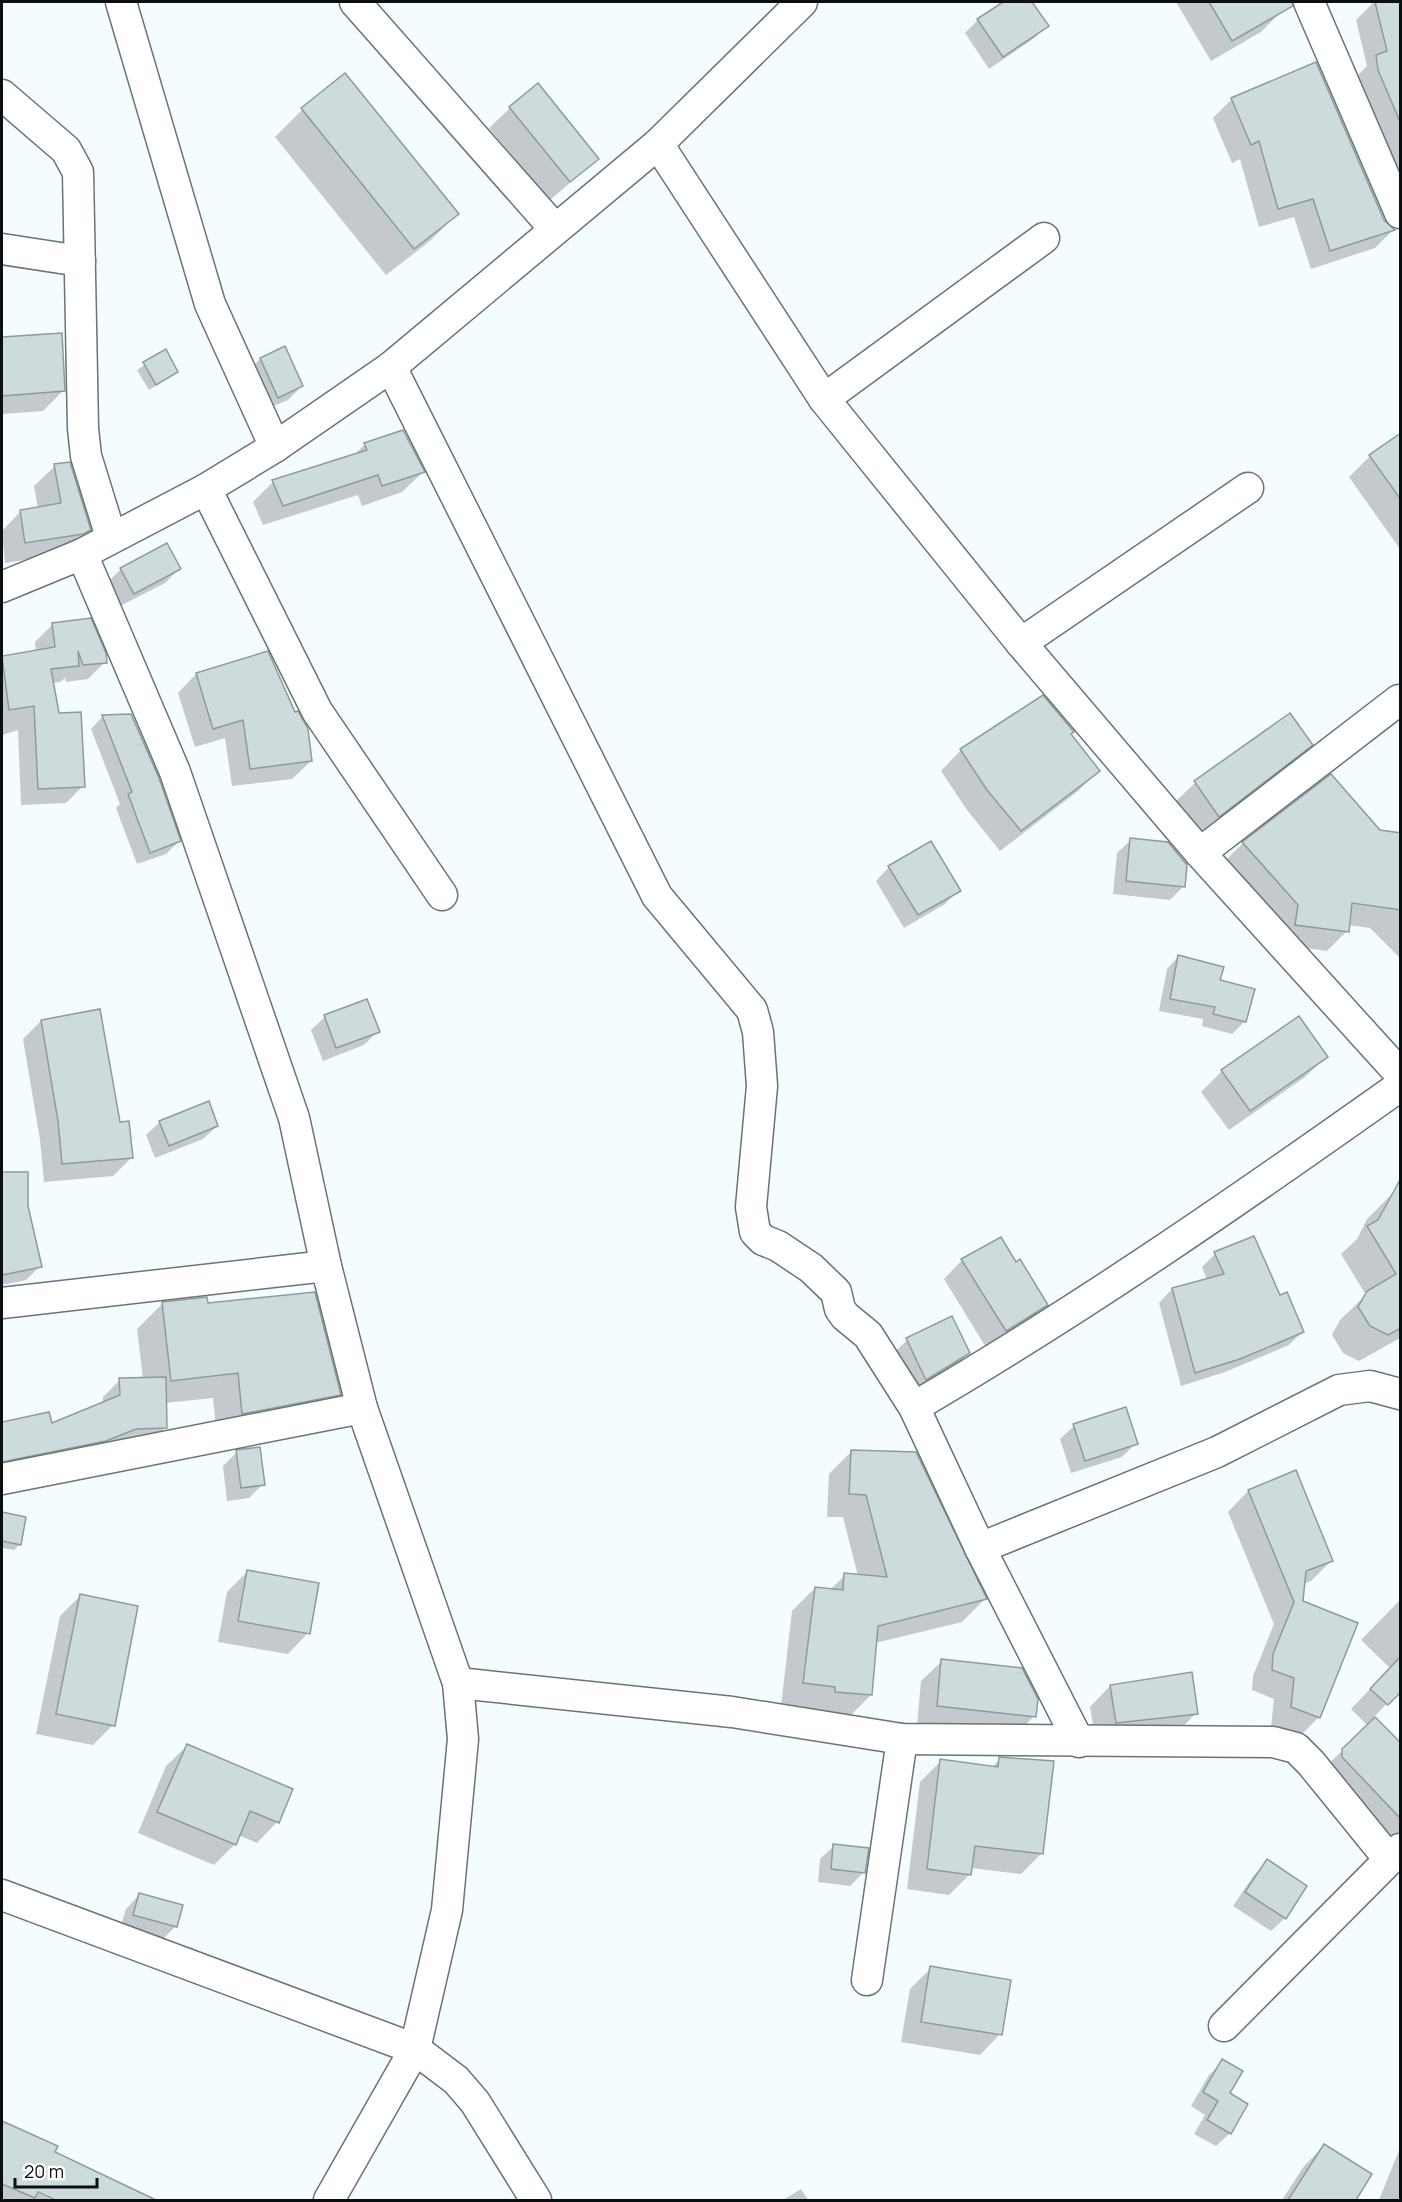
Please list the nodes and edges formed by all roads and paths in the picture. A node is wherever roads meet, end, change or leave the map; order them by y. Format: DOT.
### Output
graph roads {
  1 [pos="121,2"];
  2 [pos="354,2"];
  3 [pos="1309,2"];
  4 [pos="798,3"];
  5 [pos="2,95"];
  6 [pos="658,144"];
  7 [pos="1401,213"];
  8 [pos="555,229"];
  9 [pos="1044,238"];
  10 [pos="2,249"];
  11 [pos="80,261"];
  12 [pos="391,367"];
  13 [pos="824,399"];
  14 [pos="275,447"];
  15 [pos="1248,488"];
  16 [pos="206,489"];
  17 [pos="111,537"];
  18 [pos="82,554"];
  19 [pos="2,587"];
  20 [pos="1021,643"];
  21 [pos="1399,700"];
  22 [pos="1200,853"];
  23 [pos="442,895"];
  24 [pos="1401,1074"];
  25 [pos="1401,1086"];
  26 [pos="326,1266"];
  27 [pos="2,1303"];
  28 [pos="1401,1394"];
  29 [pos="362,1407"];
  30 [pos="914,1407"];
  31 [pos="2,1479"];
  32 [pos="980,1548"];
  33 [pos="458,1683"];
  34 [pos="902,1738"];
  35 [pos="1079,1742"];
  36 [pos="1395,1854"];
  37 [pos="2,1895"];
  38 [pos="867,1980"];
  39 [pos="1224,2026"];
  40 [pos="415,2049"];
  41 [pos="329,2200"];
  42 [pos="536,2200"];
  1 -- 14 [label="street"];
  2 -- 8 [label="street"];
  3 -- 7 [label="street"];
  4 -- 6 [label="street"];
  5 -- 11 [label="street"];
  6 -- 8 [label="street"];
  6 -- 13 [label="street"];
  8 -- 12 [label="street"];
  9 -- 13 [label="street"];
  10 -- 11 [label="street"];
  11 -- 17 [label="street"];
  12 -- 14 [label="street"];
  12 -- 30 [label="street"];
  13 -- 20 [label="street"];
  14 -- 16 [label="street"];
  15 -- 20 [label="street"];
  16 -- 17 [label="street"];
  16 -- 23 [label="street"];
  17 -- 18 [label="street"];
  18 -- 19 [label="street"];
  18 -- 26 [label="street"];
  20 -- 22 [label="street"];
  21 -- 22 [label="street"];
  22 -- 24 [label="street"];
  25 -- 30 [label="street"];
  26 -- 27 [label="street"];
  26 -- 29 [label="street"];
  28 -- 32 [label="street"];
  29 -- 31 [label="street"];
  29 -- 33 [label="street"];
  30 -- 32 [label="street"];
  32 -- 35 [label="street"];
  33 -- 34 [label="street"];
  33 -- 40 [label="street"];
  34 -- 35 [label="street"];
  34 -- 38 [label="street"];
  35 -- 36 [label="street"];
  36 -- 39 [label="street"];
  37 -- 40 [label="street"];
  40 -- 41 [label="street"];
  40 -- 42 [label="street"];
}
